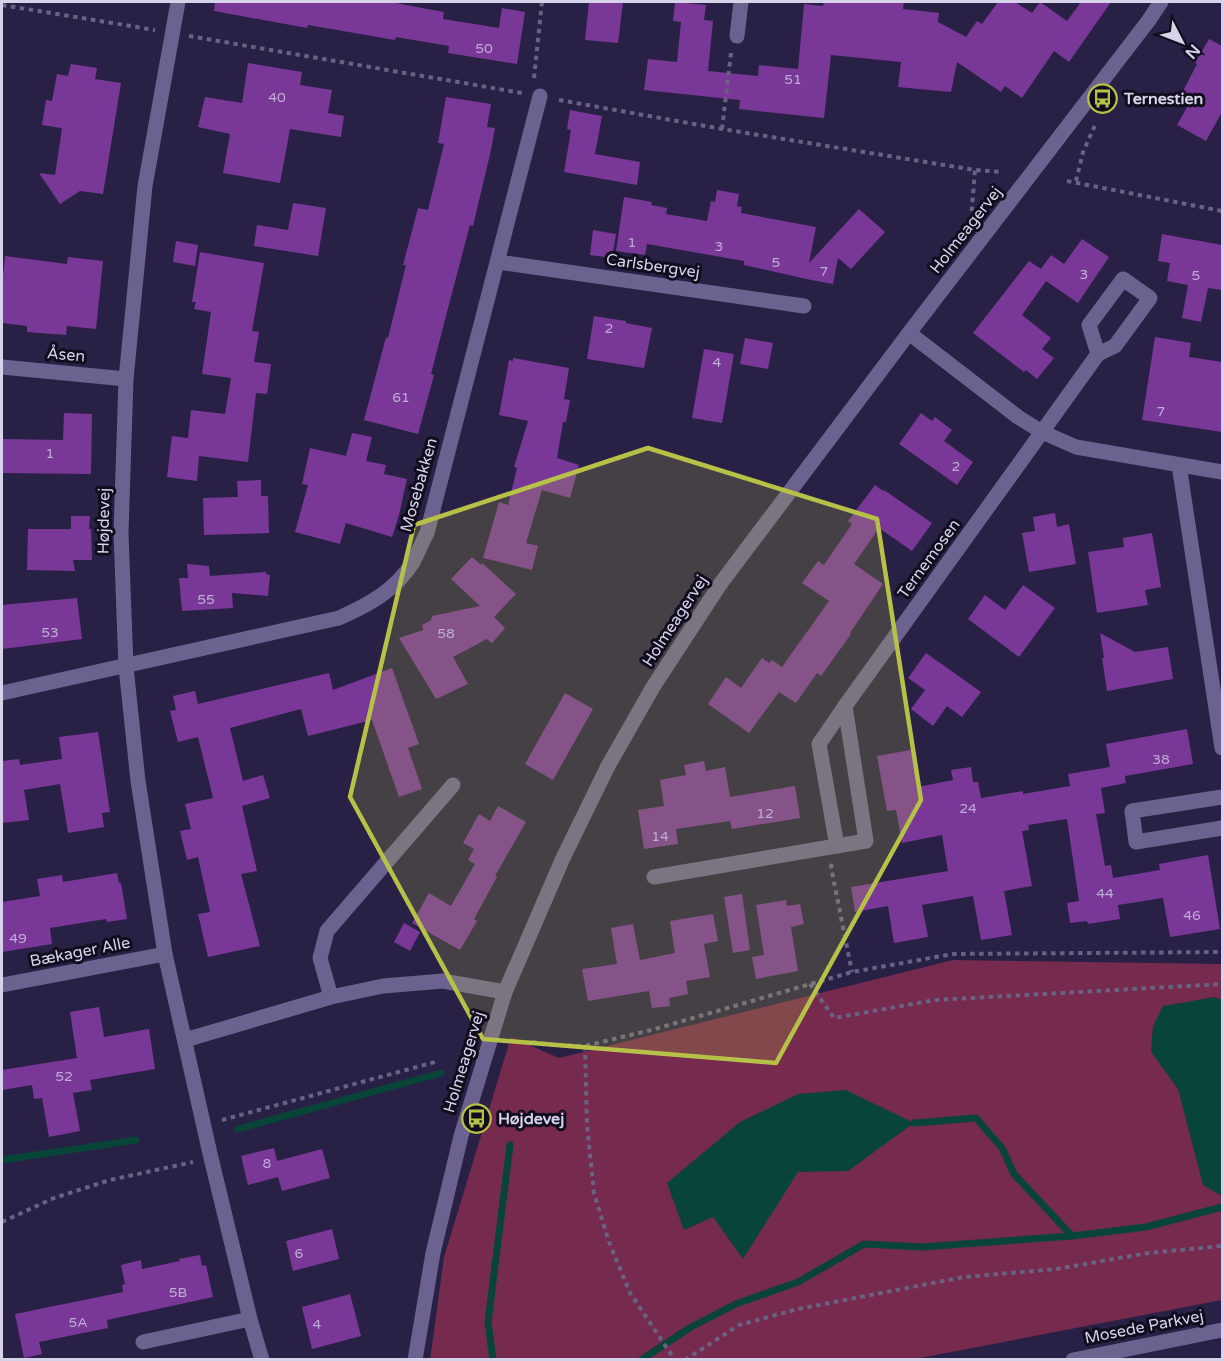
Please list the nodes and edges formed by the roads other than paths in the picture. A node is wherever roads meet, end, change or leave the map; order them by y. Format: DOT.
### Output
graph roads {
  1 [pos="178,2"];
  2 [pos="741,2"];
  3 [pos="1161,2"];
  4 [pos="737,36"];
  5 [pos="536,96"];
  6 [pos="498,262"];
  7 [pos="804,306"];
  8 [pos="909,333"];
  9 [pos="1098,354"];
  10 [pos="2,367"];
  11 [pos="126,379"];
  12 [pos="1042,432"];
  13 [pos="1179,465"];
  14 [pos="1222,472"];
  15 [pos="126,667"];
  16 [pos="2,693"];
  17 [pos="845,706"];
  18 [pos="1222,748"];
  19 [pos="453,785"];
  20 [pos="1222,797"];
  21 [pos="1222,828"];
  22 [pos="837,846"];
  23 [pos="654,877"];
  24 [pos="165,954"];
  25 [pos="2,985"];
  26 [pos="505,992"];
  27 [pos="331,997"];
  28 [pos="185,1040"];
  29 [pos="250,1319"];
  30 [pos="1222,1330"];
  31 [pos="143,1342"];
  32 [pos="262,1359"];
  33 [pos="416,1359"];
  34 [pos="1073,1359"];
  1 -- 11 [label="street, Højdevej"];
  2 -- 4 [label="street"];
  3 -- 8 [label="street, Holmeagervej"];
  5 -- 6 [label="street, Mosebakken"];
  6 -- 7 [label="street, Carlsbergvej"];
  6 -- 15 [label="street, Mosebakken"];
  8 -- 12 [label="street"];
  8 -- 26 [label="street, Holmeagervej"];
  9 -- 9 [label="street, Ternemosen"];
  9 -- 12 [label="street, Ternemosen"];
  10 -- 11 [label="street, Åsen"];
  11 -- 15 [label="street, Højdevej"];
  12 -- 13 [label="street"];
  12 -- 17 [label="street, Ternemosen"];
  13 -- 14 [label="street"];
  13 -- 18 [label="street"];
  15 -- 16 [label="street, Mosebakken"];
  15 -- 24 [label="street, Højdevej"];
  17 -- 22 [label="street, Ternemosen"];
  17 -- 22 [label="street"];
  19 -- 27 [label="street"];
  20 -- 21 [label="street"];
  22 -- 23 [label="street"];
  24 -- 25 [label="street, Bækager Alle"];
  24 -- 28 [label="street, Højdevej"];
  26 -- 27 [label="street"];
  26 -- 33 [label="street, Holmeagervej"];
  27 -- 28 [label="street"];
  28 -- 29 [label="street, Højdevej"];
  29 -- 31 [label="street"];
  29 -- 32 [label="street, Højdevej"];
  30 -- 34 [label="street, Mosede Parkvej"];
}
